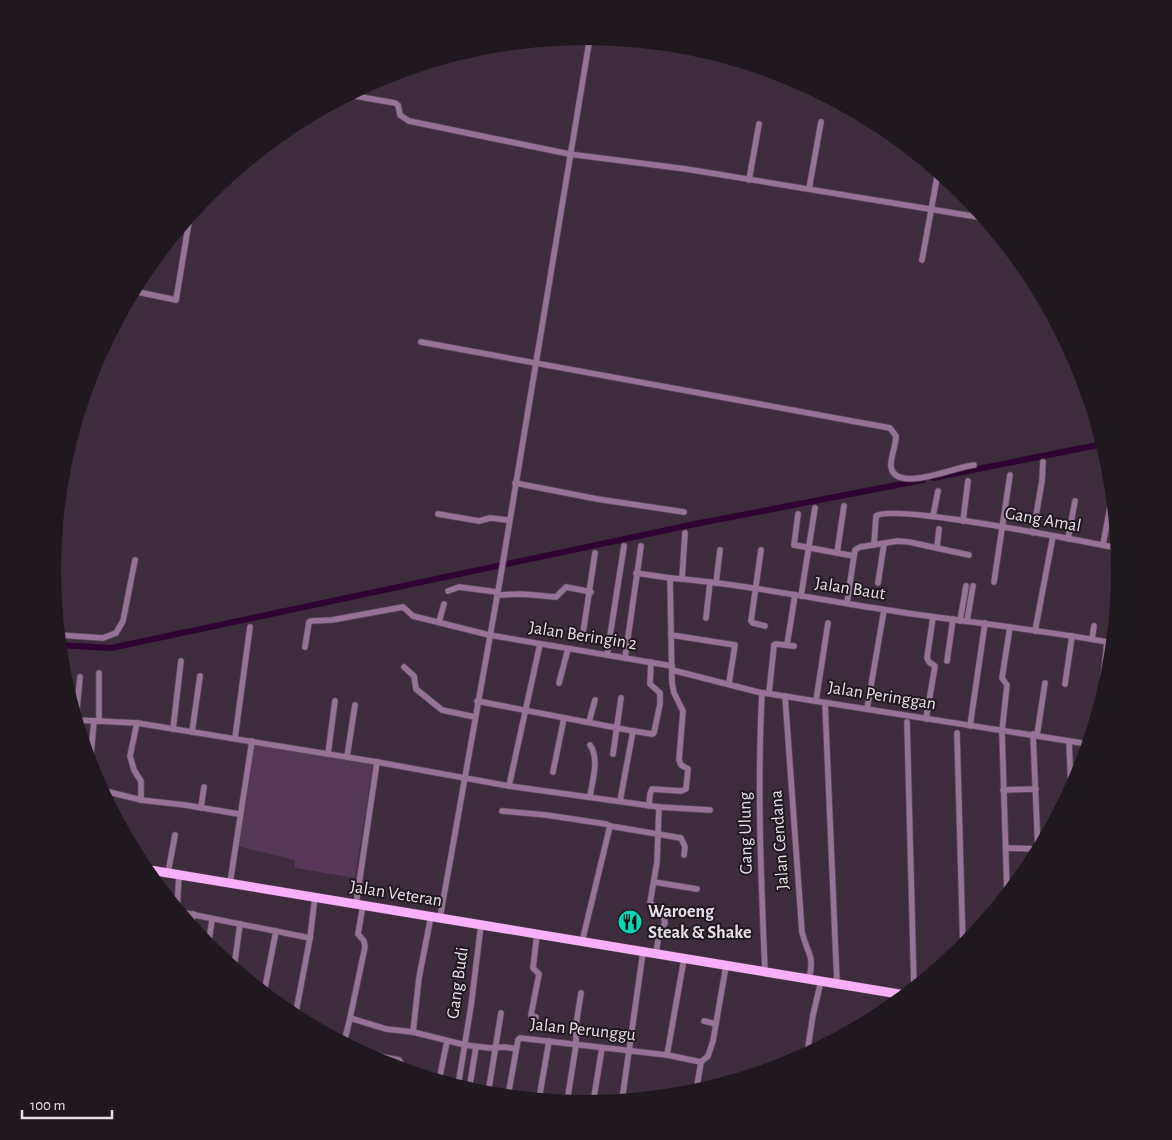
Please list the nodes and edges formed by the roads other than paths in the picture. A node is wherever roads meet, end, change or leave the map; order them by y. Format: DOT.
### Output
graph roads {
  1 [pos="589,45"];
  2 [pos="359,97"];
  3 [pos="821,122"];
  4 [pos="759,124"];
  5 [pos="570,154"];
  6 [pos="937,179"];
  7 [pos="749,180"];
  8 [pos="808,189"];
  9 [pos="931,210"];
  10 [pos="974,216"];
  11 [pos="188,227"];
  12 [pos="922,260"];
  13 [pos="140,292"];
  14 [pos="420,342"];
  15 [pos="536,362"];
  16 [pos="1043,462"];
  17 [pos="974,465"];
  18 [pos="1010,475"];
  19 [pos="968,481"];
  20 [pos="515,483"];
  21 [pos="938,491"];
  22 [pos="1075,501"];
  23 [pos="844,506"];
  24 [pos="815,508"];
  25 [pos="684,512"];
  26 [pos="438,514"];
  27 [pos="798,514"];
  28 [pos="1108,515"];
  29 [pos="933,516"];
  30 [pos="508,520"];
  31 [pos="963,521"];
  32 [pos="1002,528"];
  33 [pos="939,529"];
  34 [pos="685,533"];
  35 [pos="1033,533"];
  36 [pos="1053,536"];
  37 [pos="1068,539"];
  38 [pos="884,544"];
  39 [pos="874,545"];
  40 [pos="1102,545"];
  41 [pos="624,546"];
  42 [pos="641,546"];
  43 [pos="1110,547"];
  44 [pos="808,548"];
  45 [pos="937,548"];
  46 [pos="720,550"];
  47 [pos="761,550"];
  48 [pos="595,553"];
  49 [pos="838,553"];
  50 [pos="969,554"];
  51 [pos="854,556"];
  52 [pos="134,560"];
  53 [pos="636,573"];
  54 [pos="670,578"];
  55 [pos="682,579"];
  56 [pos="713,582"];
  57 [pos="994,582"];
  58 [pos="878,583"];
  59 [pos="966,586"];
  60 [pos="973,586"];
  61 [pos="755,589"];
  62 [pos="448,591"];
  63 [pos="591,592"];
  64 [pos="497,594"];
  65 [pos="798,595"];
  66 [pos="847,603"];
  67 [pos="444,604"];
  68 [pos="884,610"];
  69 [pos="933,617"];
  70 [pos="706,618"];
  71 [pos="953,619"];
  72 [pos="964,621"];
  73 [pos="439,622"];
  74 [pos="828,623"];
  75 [pos="985,623"];
  76 [pos="765,626"];
  77 [pos="1094,626"];
  78 [pos="250,627"];
  79 [pos="1010,627"];
  80 [pos="1035,631"];
  81 [pos="65,635"];
  82 [pos="489,635"];
  83 [pos="671,636"];
  84 [pos="1072,636"];
  85 [pos="1092,639"];
  86 [pos="582,640"];
  87 [pos="1107,641"];
  88 [pos="540,644"];
  89 [pos="305,647"];
  90 [pos="568,648"];
  91 [pos="607,655"];
  92 [pos="624,658"];
  93 [pos="181,661"];
  94 [pos="947,661"];
  95 [pos="651,662"];
  96 [pos="404,667"];
  97 [pos="672,668"];
  98 [pos="99,674"];
  99 [pos="200,676"];
  100 [pos="80,677"];
  101 [pos="559,683"];
  102 [pos="1045,683"];
  103 [pos="729,684"];
  104 [pos="1065,684"];
  105 [pos="766,693"];
  106 [pos="785,696"];
  107 [pos="621,698"];
  108 [pos="595,700"];
  109 [pos="78,701"];
  110 [pos="335,701"];
  111 [pos="477,701"];
  112 [pos="816,701"];
  113 [pos="825,703"];
  114 [pos="355,705"];
  115 [pos="868,709"];
  116 [pos="526,711"];
  117 [pos="475,716"];
  118 [pos="564,718"];
  119 [pos="926,719"];
  120 [pos="83,720"];
  121 [pos="97,721"];
  122 [pos="589,722"];
  123 [pos="907,722"];
  124 [pos="137,723"];
  125 [pos="970,726"];
  126 [pos="617,727"];
  127 [pos="173,729"];
  128 [pos="633,731"];
  129 [pos="1002,731"];
  130 [pos="192,732"];
  131 [pos="956,733"];
  132 [pos="1035,735"];
  133 [pos="235,738"];
  134 [pos="1069,740"];
  135 [pos="252,741"];
  136 [pos="1082,743"];
  137 [pos="590,745"];
  138 [pos="93,749"];
  139 [pos="328,754"];
  140 [pos="612,754"];
  141 [pos="347,757"];
  142 [pos="377,762"];
  143 [pos="553,772"];
  144 [pos="1070,773"];
  145 [pos="466,778"];
  146 [pos="509,786"];
  147 [pos="204,787"];
  148 [pos="1036,789"];
  149 [pos="1003,790"];
  150 [pos="111,792"];
  151 [pos="590,797"];
  152 [pos="140,800"];
  153 [pos="620,801"];
  154 [pos="650,806"];
  155 [pos="658,807"];
  156 [pos="201,808"];
  157 [pos="710,810"];
  158 [pos="502,811"];
  159 [pos="239,814"];
  160 [pos="610,826"];
  161 [pos="658,833"];
  162 [pos="175,835"];
  163 [pos="1038,838"];
  164 [pos="1006,848"];
  165 [pos="1030,850"];
  166 [pos="684,855"];
  167 [pos="158,871"];
  168 [pos="168,873"];
  169 [pos="179,875"];
  170 [pos="654,882"];
  171 [pos="230,883"];
  172 [pos="1007,885"];
  173 [pos="697,889"];
  174 [pos="315,897"];
  175 [pos="178,900"];
  176 [pos="359,905"];
  177 [pos="189,913"];
  178 [pos="193,914"];
  179 [pos="192,917"];
  180 [pos="436,917"];
  181 [pos="212,920"];
  182 [pos="240,924"];
  183 [pos="481,925"];
  184 [pos="276,931"];
  185 [pos="537,934"];
  186 [pos="210,935"];
  187 [pos="963,935"];
  188 [pos="310,938"];
  189 [pos="582,942"];
  190 [pos="643,952"];
  191 [pos="656,954"];
  192 [pos="684,959"];
  193 [pos="235,960"];
  194 [pos="726,966"];
  195 [pos="765,972"];
  196 [pos="809,979"];
  197 [pos="914,980"];
  198 [pos="821,981"];
  199 [pos="837,984"];
  200 [pos="265,986"];
  201 [pos="581,993"];
  202 [pos="897,994"];
  203 [pos="296,1009"];
  204 [pos="501,1013"];
  205 [pos="536,1017"];
  206 [pos="350,1018"];
  207 [pos="704,1021"];
  208 [pos="716,1024"];
  209 [pos="413,1032"];
  210 [pos="346,1037"];
  211 [pos="447,1041"];
  212 [pos="549,1041"];
  213 [pos="464,1045"];
  214 [pos="576,1045"];
  215 [pos="808,1045"];
  216 [pos="476,1047"];
  217 [pos="496,1048"];
  218 [pos="602,1048"];
  219 [pos="516,1049"];
  220 [pos="629,1051"];
  221 [pos="666,1055"];
  222 [pos="701,1062"];
  223 [pos="440,1074"];
  224 [pos="459,1079"];
  225 [pos="470,1082"];
  226 [pos="698,1083"];
  227 [pos="489,1086"];
  228 [pos="509,1090"];
  229 [pos="540,1093"];
  230 [pos="568,1094"];
  231 [pos="623,1094"];
  232 [pos="594,1095"];
  1 -- 5 [label="street"];
  2 -- 5 [label="street"];
  3 -- 8 [label="street"];
  4 -- 7 [label="street"];
  5 -- 7 [label="street"];
  5 -- 15 [label="street"];
  6 -- 9 [label="street"];
  7 -- 8 [label="street"];
  8 -- 9 [label="street"];
  9 -- 10 [label="street"];
  9 -- 12 [label="street"];
  11 -- 13 [label="street"];
  14 -- 15 [label="street"];
  15 -- 17 [label="street"];
  15 -- 20 [label="street"];
  16 -- 35 [label="street"];
  18 -- 32 [label="street"];
  19 -- 31 [label="street"];
  20 -- 25 [label="street"];
  20 -- 30 [label="street"];
  21 -- 29 [label="street"];
  22 -- 37 [label="street"];
  23 -- 49 [label="street"];
  24 -- 44 [label="street"];
  26 -- 30 [label="street"];
  27 -- 44 [label="street"];
  28 -- 40 [label="street"];
  29 -- 31 [label="street, Gang Amal"];
  29 -- 39 [label="street, Gang Amal"];
  30 -- 64 [label="street"];
  31 -- 32 [label="street, Gang Amal"];
  32 -- 35 [label="street, Gang Amal"];
  32 -- 57 [label="street"];
  33 -- 45 [label="street"];
  34 -- 55 [label="street"];
  35 -- 36 [label="street, Gang Amal"];
  36 -- 37 [label="street, Gang Amal"];
  36 -- 80 [label="street"];
  37 -- 40 [label="street, Gang Amal"];
  38 -- 39 [label="street"];
  38 -- 45 [label="street"];
  38 -- 58 [label="street"];
  39 -- 51 [label="street"];
  40 -- 43 [label="street, Gang Amal"];
  41 -- 91 [label="street"];
  42 -- 53 [label="street"];
  44 -- 49 [label="street"];
  44 -- 65 [label="street"];
  45 -- 50 [label="street"];
  46 -- 56 [label="street"];
  47 -- 61 [label="street"];
  48 -- 63 [label="street"];
  49 -- 51 [label="street"];
  51 -- 66 [label="street"];
  52 -- 81 [label="street"];
  53 -- 54 [label="street, Jalan Baut"];
  53 -- 92 [label="street"];
  54 -- 55 [label="street, Jalan Baut"];
  54 -- 83 [label="street"];
  55 -- 56 [label="street, Jalan Baut"];
  56 -- 61 [label="street, Jalan Baut"];
  56 -- 70 [label="street"];
  59 -- 72 [label="street"];
  60 -- 72 [label="street"];
  61 -- 65 [label="street, Jalan Baut"];
  61 -- 76 [label="street"];
  62 -- 64 [label="street"];
  63 -- 64 [label="street"];
  63 -- 86 [label="street"];
  64 -- 82 [label="street"];
  65 -- 66 [label="street, Jalan Baut"];
  65 -- 105 [label="street, Gang Ulung"];
  66 -- 68 [label="street, Jalan Baut"];
  67 -- 73 [label="street"];
  68 -- 69 [label="street, Jalan Baut"];
  68 -- 115 [label="street"];
  69 -- 71 [label="street, Jalan Baut"];
  69 -- 119 [label="street"];
  71 -- 72 [label="street, Jalan Baut"];
  71 -- 94 [label="street"];
  72 -- 75 [label="street, Jalan Baut"];
  73 -- 82 [label="street, Jalan Beringin 2"];
  73 -- 89 [label="street, Jalan Beringin 2"];
  74 -- 112 [label="street"];
  75 -- 79 [label="street, Jalan Baut"];
  75 -- 125 [label="street"];
  77 -- 85 [label="street"];
  78 -- 133 [label="street"];
  79 -- 80 [label="street, Jalan Baut"];
  79 -- 129 [label="street"];
  80 -- 84 [label="street, Jalan Baut"];
  82 -- 88 [label="street, Jalan Beringin 2"];
  82 -- 111 [label="street"];
  83 -- 97 [label="street"];
  83 -- 103 [label="street"];
  84 -- 85 [label="street, Jalan Baut"];
  84 -- 104 [label="street"];
  85 -- 87 [label="street, Jalan Baut"];
  88 -- 90 [label="street, Jalan Beringin 2"];
  88 -- 116 [label="street"];
  90 -- 91 [label="street, Jalan Beringin 2"];
  90 -- 101 [label="street"];
  91 -- 92 [label="street, Jalan Beringin 2"];
  92 -- 95 [label="street, Jalan Beringin 2"];
  93 -- 127 [label="street"];
  95 -- 97 [label="street, Jalan Beringin 2"];
  95 -- 128 [label="street"];
  96 -- 117 [label="street"];
  97 -- 103 [label="street, Jalan Peringgan"];
  97 -- 154 [label="street"];
  98 -- 121 [label="street"];
  99 -- 130 [label="street"];
  100 -- 109 [label="street"];
  102 -- 132 [label="street"];
  103 -- 105 [label="street, Jalan Peringgan"];
  105 -- 106 [label="street, Jalan Peringgan"];
  105 -- 195 [label="street, Gang Ulung"];
  106 -- 112 [label="street, Jalan Peringgan"];
  106 -- 196 [label="street, Jalan Cendana"];
  107 -- 126 [label="street"];
  108 -- 122 [label="street"];
  110 -- 139 [label="street"];
  111 -- 116 [label="street"];
  111 -- 117 [label="street"];
  112 -- 113 [label="street, Jalan Peringgan"];
  113 -- 115 [label="street, Jalan Peringgan"];
  113 -- 199 [label="street"];
  114 -- 141 [label="street"];
  115 -- 119 [label="street, Jalan Peringgan"];
  116 -- 118 [label="street"];
  116 -- 146 [label="street"];
  117 -- 145 [label="street"];
  118 -- 122 [label="street"];
  118 -- 143 [label="street"];
  119 -- 125 [label="street, Jalan Peringgan"];
  120 -- 121 [label="street"];
  121 -- 124 [label="street"];
  121 -- 138 [label="street"];
  122 -- 126 [label="street"];
  123 -- 197 [label="street"];
  124 -- 127 [label="street"];
  124 -- 152 [label="street"];
  125 -- 129 [label="street, Jalan Peringgan"];
  126 -- 128 [label="street"];
  126 -- 140 [label="street"];
  127 -- 130 [label="street"];
  128 -- 153 [label="street"];
  129 -- 132 [label="street, Jalan Peringgan"];
  129 -- 149 [label="street"];
  130 -- 133 [label="street"];
  131 -- 187 [label="street"];
  132 -- 134 [label="street, Jalan Peringgan"];
  132 -- 148 [label="street"];
  133 -- 135 [label="street"];
  134 -- 136 [label="street, Jalan Peringgan"];
  134 -- 144 [label="street"];
  135 -- 139 [label="street"];
  135 -- 159 [label="street"];
  137 -- 151 [label="street"];
  139 -- 141 [label="street"];
  141 -- 142 [label="street"];
  142 -- 145 [label="street"];
  142 -- 176 [label="street"];
  145 -- 146 [label="street"];
  145 -- 180 [label="street"];
  146 -- 151 [label="street"];
  147 -- 156 [label="street"];
  148 -- 149 [label="street"];
  148 -- 163 [label="street"];
  149 -- 164 [label="street"];
  150 -- 152 [label="street"];
  151 -- 153 [label="street"];
  152 -- 156 [label="street"];
  153 -- 154 [label="street"];
  154 -- 155 [label="street"];
  155 -- 157 [label="street"];
  155 -- 161 [label="street"];
  156 -- 159 [label="street"];
  158 -- 160 [label="street"];
  159 -- 171 [label="street"];
  160 -- 161 [label="street"];
  160 -- 189 [label="street"];
  161 -- 166 [label="street"];
  161 -- 170 [label="street"];
  162 -- 168 [label="street"];
  164 -- 165 [label="street"];
  164 -- 172 [label="street"];
  167 -- 168 [label="main road, Jalan Veteran"];
  168 -- 169 [label="main road, Jalan Veteran"];
  169 -- 171 [label="main road, Jalan Veteran"];
  169 -- 175 [label="street"];
  170 -- 173 [label="street"];
  170 -- 191 [label="street"];
  171 -- 174 [label="main road, Jalan Veteran"];
  174 -- 176 [label="main road, Jalan Veteran"];
  174 -- 188 [label="street"];
  176 -- 180 [label="main road, Jalan Veteran"];
  176 -- 206 [label="street"];
  177 -- 178 [label="street"];
  178 -- 179 [label="street"];
  178 -- 181 [label="street"];
  180 -- 183 [label="main road, Jalan Veteran"];
  180 -- 209 [label="street"];
  181 -- 182 [label="street"];
  181 -- 186 [label="street"];
  182 -- 184 [label="street"];
  182 -- 193 [label="street"];
  183 -- 185 [label="main road, Jalan Veteran"];
  183 -- 213 [label="street, Gang Budi"];
  184 -- 188 [label="street"];
  184 -- 200 [label="street"];
  185 -- 189 [label="main road, Jalan Veteran"];
  185 -- 205 [label="street"];
  188 -- 203 [label="street"];
  189 -- 190 [label="main road, Jalan Veteran"];
  190 -- 191 [label="main road, Jalan Veteran"];
  190 -- 220 [label="street"];
  191 -- 192 [label="main road, Jalan Veteran"];
  192 -- 194 [label="main road, Jalan Veteran"];
  192 -- 221 [label="street"];
  194 -- 195 [label="main road, Jalan Veteran"];
  194 -- 208 [label="street"];
  195 -- 196 [label="main road, Jalan Veteran"];
  196 -- 198 [label="main road, Jalan Veteran"];
  198 -- 199 [label="main road, Jalan Veteran"];
  198 -- 215 [label="street"];
  199 -- 202 [label="main road, Jalan Veteran"];
  201 -- 214 [label="street"];
  204 -- 217 [label="street"];
  206 -- 209 [label="street"];
  206 -- 210 [label="street"];
  207 -- 208 [label="street"];
  208 -- 222 [label="street"];
  209 -- 211 [label="street"];
  211 -- 213 [label="street"];
  211 -- 223 [label="street"];
  212 -- 214 [label="street, Jalan Perunggu"];
  212 -- 219 [label="street, Jalan Perunggu"];
  212 -- 229 [label="street"];
  213 -- 216 [label="street"];
  213 -- 224 [label="street, Gang Budi"];
  214 -- 218 [label="street, Jalan Perunggu"];
  214 -- 230 [label="street"];
  216 -- 217 [label="street"];
  216 -- 225 [label="street"];
  217 -- 219 [label="street"];
  217 -- 227 [label="street"];
  218 -- 220 [label="street, Jalan Perunggu"];
  218 -- 232 [label="street"];
  219 -- 228 [label="street, Jalan Perunggu"];
  220 -- 221 [label="street, Jalan Perunggu"];
  220 -- 231 [label="street"];
  221 -- 222 [label="street, Jalan Perunggu"];
  222 -- 226 [label="street"];
}
